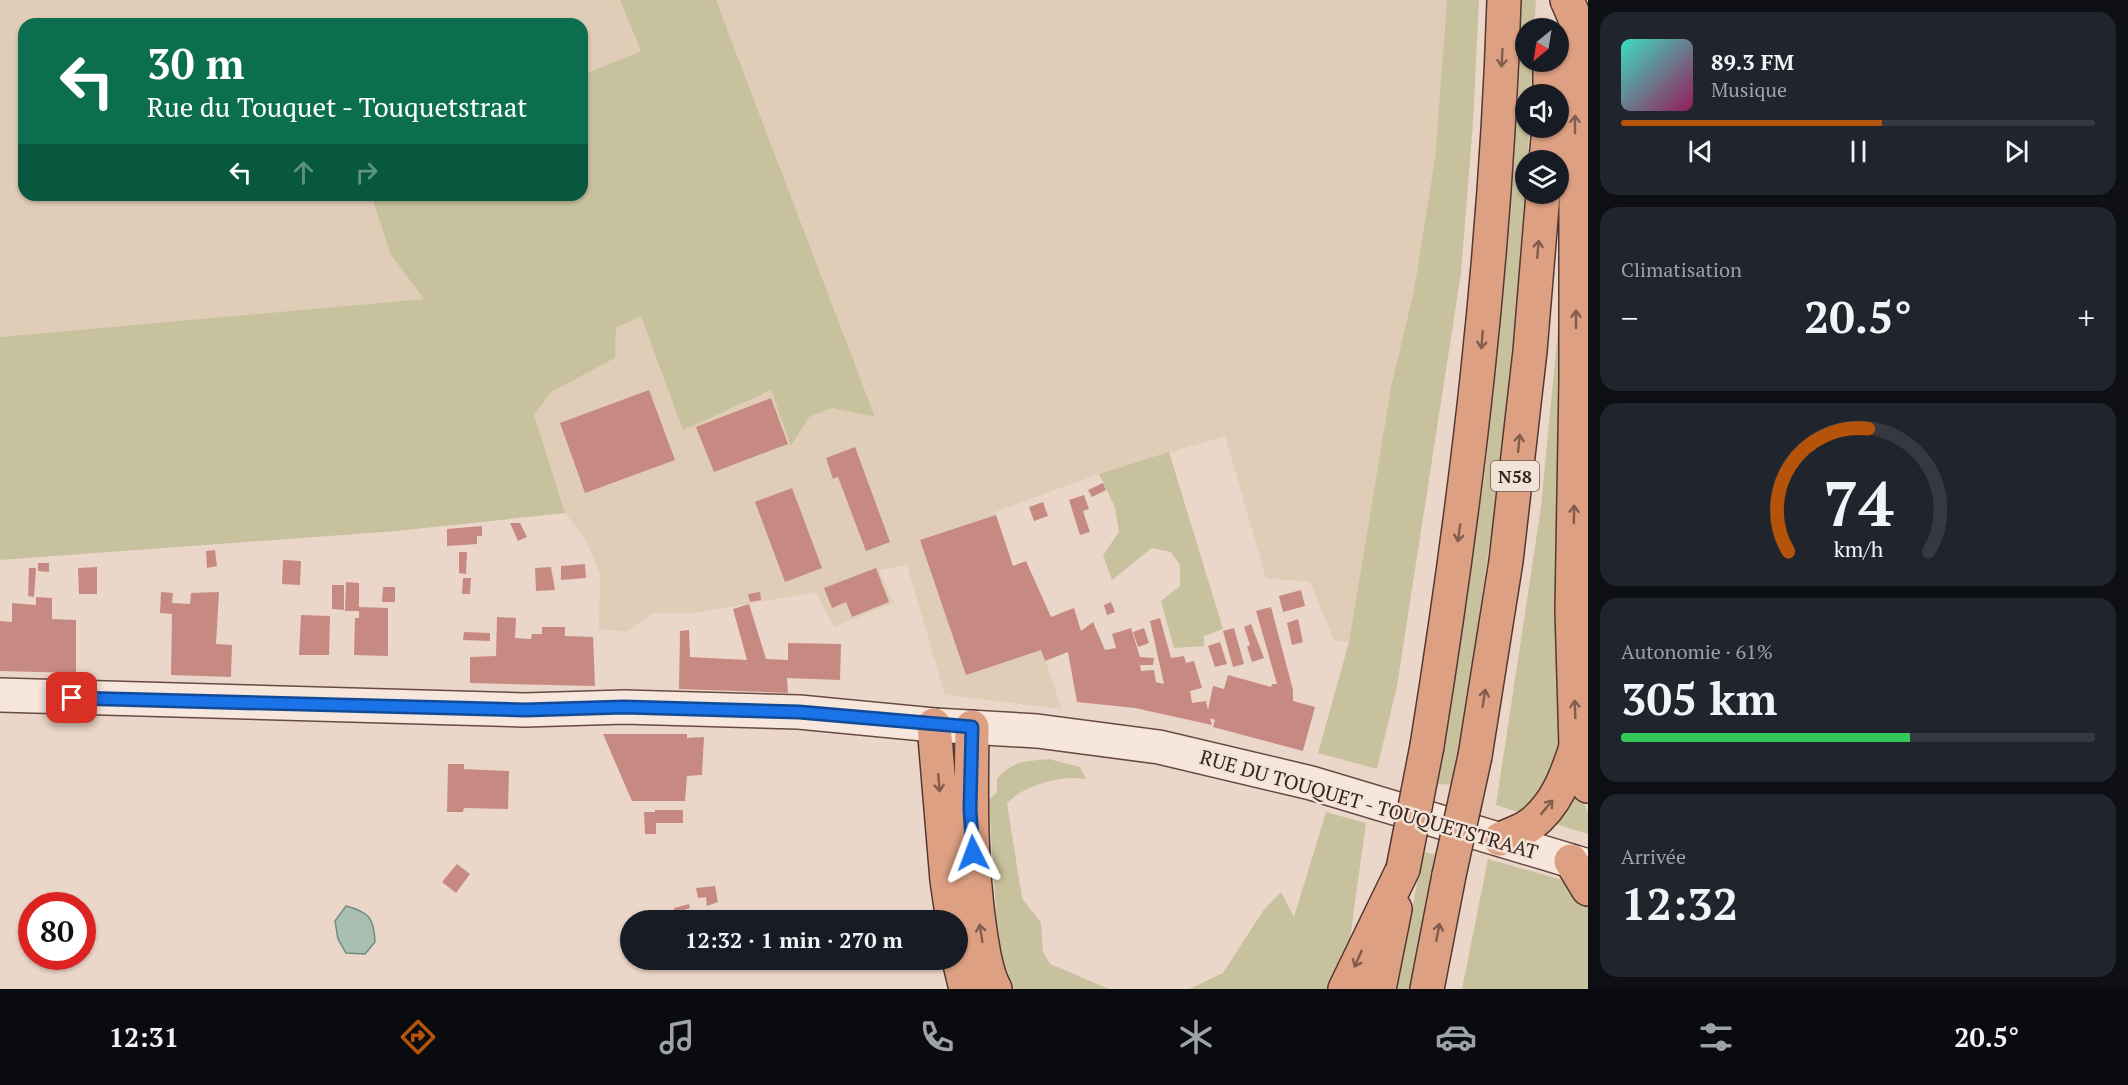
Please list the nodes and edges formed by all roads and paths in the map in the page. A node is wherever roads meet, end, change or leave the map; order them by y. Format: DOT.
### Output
graph roads {
  1 [pos="1504,0"];
  2 [pos="1552,0"];
  3 [pos="1567,0"];
  4 [pos="1551,18"];
  5 [pos="1542,204"];
  6 [pos="0,696"];
  7 [pos="934,725"];
  8 [pos="972,727"];
  9 [pos="1576,747"];
  10 [pos="1588,786"];
  11 [pos="1500,840"];
  12 [pos="1580,863"];
  13 [pos="1403,870"];
  14 [pos="1588,889"];
  15 [pos="952,910"];
  16 [pos="961,970"];
  17 [pos="966,989"];
  18 [pos="995,989"];
  19 [pos="1345,989"];
  20 [pos="1379,989"];
  21 [pos="1427,989"];
  1 -- 13 [label="highway, N58, one-way, bridge"];
  2 -- 4 [label="highway"];
  9 -- 3 [label="highway, one-way"];
  21 -- 5 [label="highway, N58, one-way, bridge"];
  6 -- 7 [label="main road, RUE DU TOUQUET - TOUQUETSTRAAT"];
  7 -- 8 [label="main road, RUE DU TOUQUET - TOUQUETSTRAAT"];
  7 -- 15 [label="highway, one-way"];
  8 -- 11 [label="main road, RUE DU TOUQUET - TOUQUETSTRAAT"];
  18 -- 8 [label="highway, one-way"];
  9 -- 10 [label="highway"];
  11 -- 9 [label="highway, one-way"];
  11 -- 12 [label="main road, RUE DU TOUQUET - TOUQUETSTRAAT"];
  12 -- 14 [label="highway"];
  13 -- 19 [label="highway, one-way"];
  13 -- 20 [label="highway, N58"];
  16 -- 17 [label="highway"];
}
